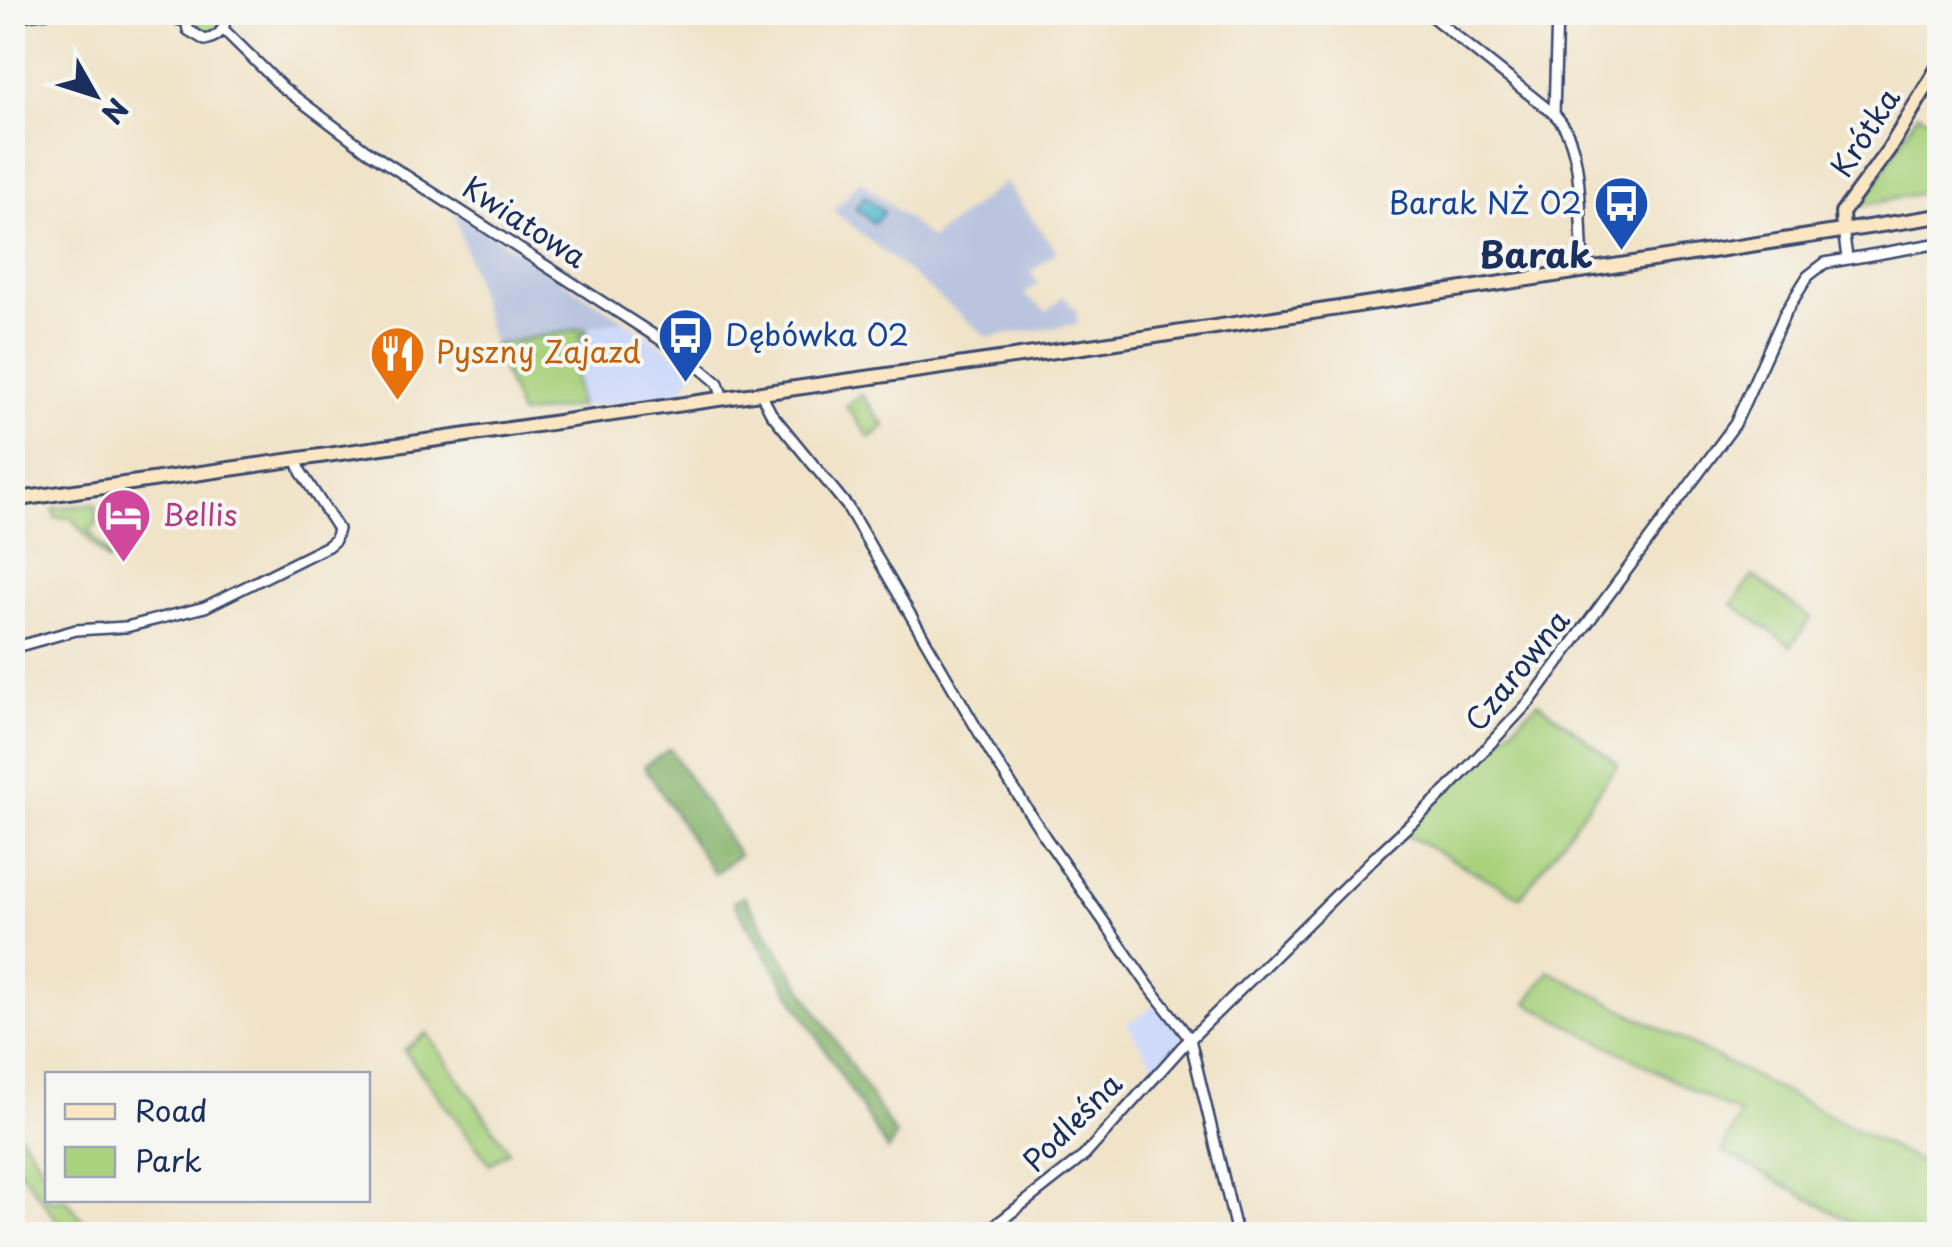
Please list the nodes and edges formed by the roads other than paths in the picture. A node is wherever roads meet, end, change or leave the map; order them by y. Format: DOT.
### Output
graph roads {
  1 [pos="48,12"];
  2 [pos="149,12"];
  3 [pos="225,12"];
  4 [pos="1426,12"];
  5 [pos="1556,12"];
  6 [pos="12,16"];
  7 [pos="184,17"];
  8 [pos="220,33"];
  9 [pos="1940,64"];
  10 [pos="1554,114"];
  11 [pos="1940,216"];
  12 [pos="1843,230"];
  13 [pos="1940,244"];
  14 [pos="1847,258"];
  15 [pos="1584,270"];
  16 [pos="761,394"];
  17 [pos="723,399"];
  18 [pos="297,460"];
  19 [pos="12,500"];
  20 [pos="12,648"];
  21 [pos="1190,1039"];
  22 [pos="984,1234"];
  23 [pos="1238,1234"];
  1 -- 6 [label="street"];
  2 -- 7 [label="street"];
  3 -- 8 [label="street"];
  4 -- 10 [label="street"];
  5 -- 10 [label="street"];
  7 -- 8 [label="street"];
  8 -- 17 [label="street, Kwiatowa"];
  9 -- 12 [label="street, Krótka"];
  10 -- 15 [label="street"];
  11 -- 12 [label="street"];
  12 -- 14 [label="street"];
  12 -- 15 [label="street"];
  13 -- 14 [label="street"];
  14 -- 21 [label="street, Czarowna"];
  15 -- 16 [label="street"];
  16 -- 17 [label="street"];
  16 -- 21 [label="street"];
  17 -- 18 [label="street"];
  18 -- 19 [label="street"];
  18 -- 20 [label="street"];
  21 -- 22 [label="street, Podleśna"];
  21 -- 23 [label="street"];
}
